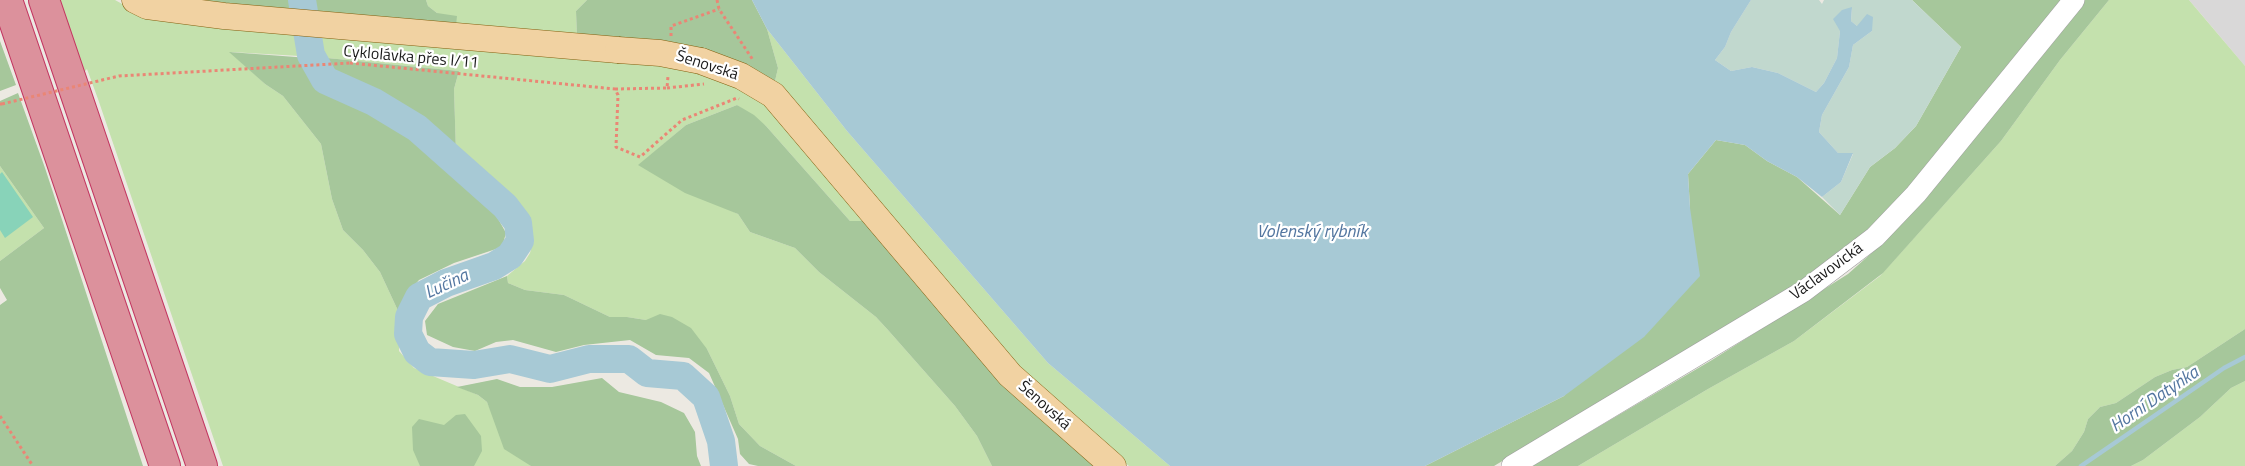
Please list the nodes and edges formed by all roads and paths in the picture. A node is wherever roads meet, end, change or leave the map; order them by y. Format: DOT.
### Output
graph roads {
  1 [pos="7,0"];
  2 [pos="44,0"];
  3 [pos="135,0"];
  4 [pos="717,0"];
  5 [pos="2074,0"];
  6 [pos="754,63"];
  7 [pos="744,102"];
  8 [pos="1,104"];
  9 [pos="0,416"];
  10 [pos="33,466"];
  11 [pos="165,466"];
  12 [pos="202,466"];
  13 [pos="1113,466"];
  14 [pos="1512,466"];
  1 -- 11 [label="highway"];
  2 -- 12 [label="highway"];
  3 -- 13 [label="main road, Šenovská, bridge"];
  4 -- 6 [label="path"];
  5 -- 14 [label="street, Václavovická"];
  7 -- 8 [label="path, Cyklolávka přes I/11, bridge"];
  9 -- 10 [label="path"];
}
